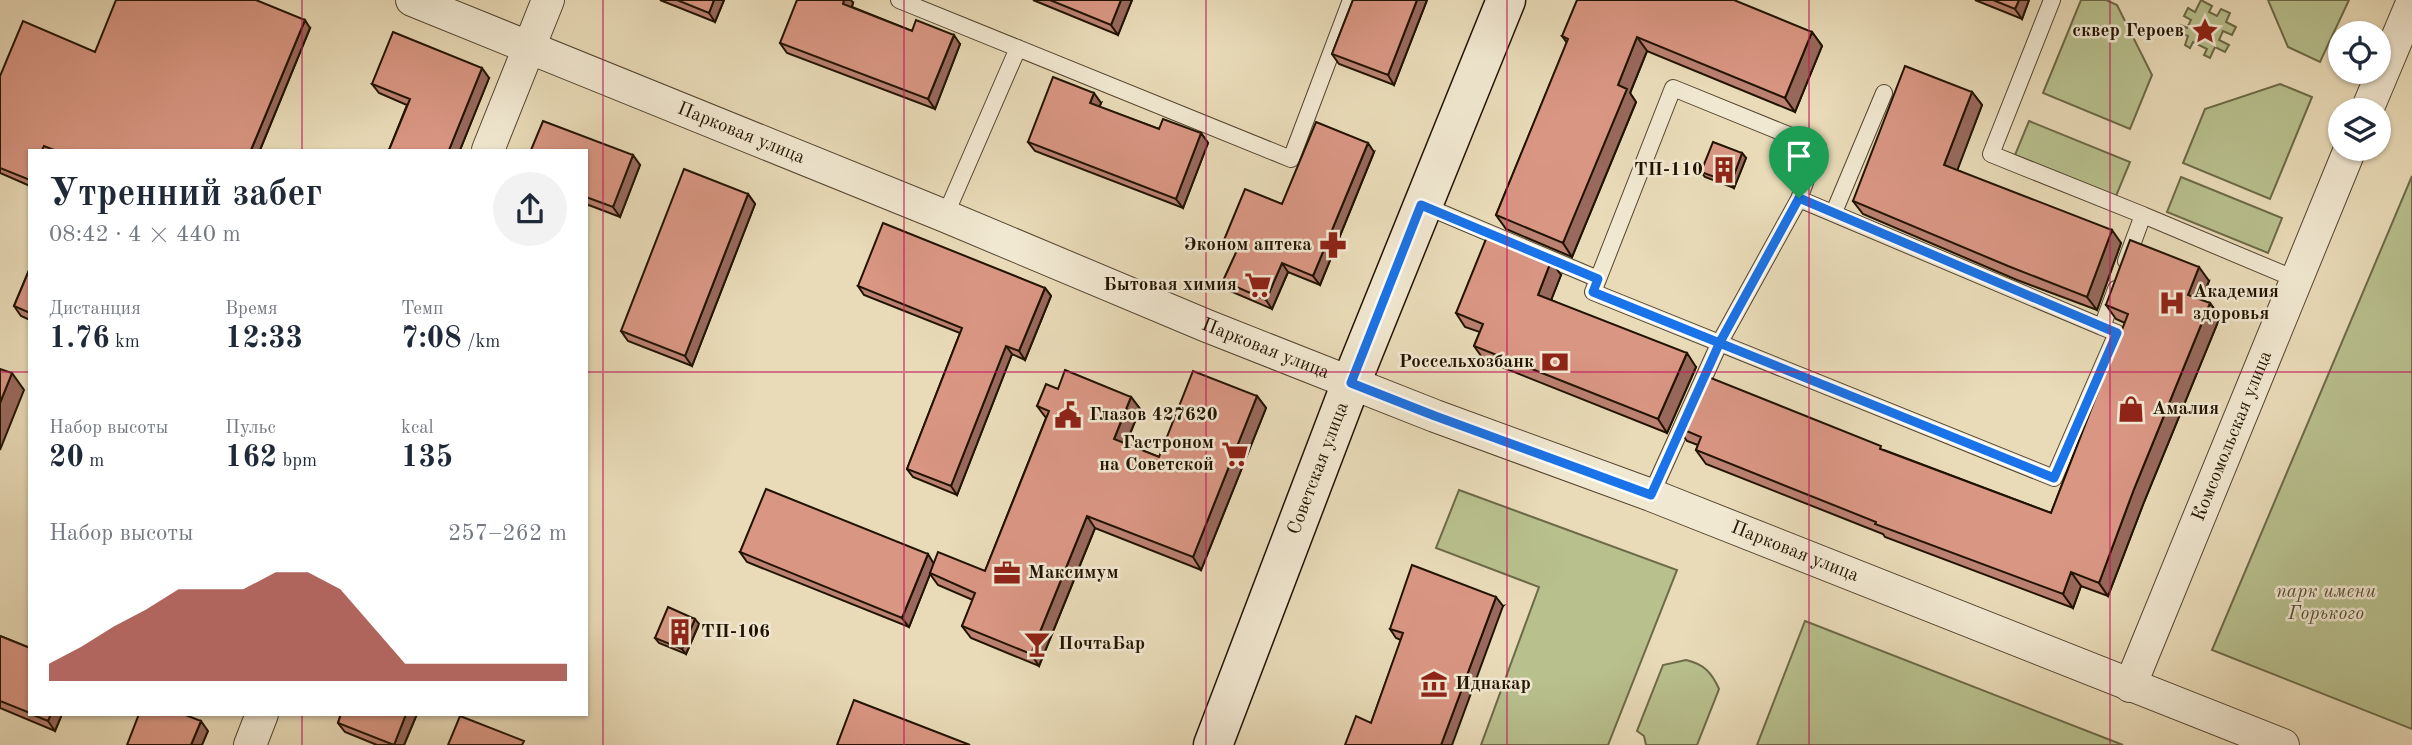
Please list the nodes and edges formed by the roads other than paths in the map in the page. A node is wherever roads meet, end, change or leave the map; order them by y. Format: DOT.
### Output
graph roads {
  1 [pos="412,0"];
  2 [pos="548,0"];
  3 [pos="899,0"];
  4 [pos="1351,0"];
  5 [pos="1506,0"];
  6 [pos="2052,0"];
  7 [pos="2412,3"];
  8 [pos="529,47"];
  9 [pos="1018,48"];
  10 [pos="1884,93"];
  11 [pos="2372,98"];
  12 [pos="488,149"];
  13 [pos="2345,161"];
  14 [pos="1799,198"];
  15 [pos="1421,205"];
  16 [pos="1834,212"];
  17 [pos="2143,215"];
  18 [pos="945,216"];
  19 [pos="1598,279"];
  20 [pos="2295,279"];
  21 [pos="2102,327"];
  22 [pos="1720,342"];
  23 [pos="1351,383"];
  24 [pos="1651,495"];
  25 [pos="2130,686"];
  26 [pos="261,716"];
  27 [pos="250,745"];
  28 [pos="1213,745"];
  29 [pos="2283,745"];
  1 -- 8 [label="street, Парковая улица"];
  2 -- 8 [label="street"];
  3 -- 9 [label="lane"];
  4 -- 9 [label="lane"];
  5 -- 15 [label="street, Советская улица"];
  6 -- 17 [label="lane"];
  7 -- 11 [label="street"];
  8 -- 12 [label="street"];
  8 -- 18 [label="street, Парковая улица"];
  9 -- 18 [label="lane"];
  10 -- 16 [label="lane"];
  13 -- 20 [label="street, Комсомольская улица"];
  14 -- 16 [label="lane"];
  14 -- 19 [label="lane"];
  14 -- 22 [label="lane"];
  15 -- 19 [label="lane"];
  15 -- 23 [label="street, Советская улица"];
  16 -- 21 [label="lane"];
  17 -- 20 [label="lane"];
  17 -- 21 [label="lane"];
  18 -- 23 [label="street, Парковая улица"];
  19 -- 22 [label="lane"];
  20 -- 25 [label="street, Комсомольская улица"];
  21 -- 22 [label="lane"];
  22 -- 24 [label="lane"];
  23 -- 24 [label="street, Парковая улица"];
  23 -- 28 [label="street, Советская улица"];
  24 -- 25 [label="street, Парковая улица"];
  25 -- 29 [label="street, Парковая улица"];
  26 -- 27 [label="street"];
}
